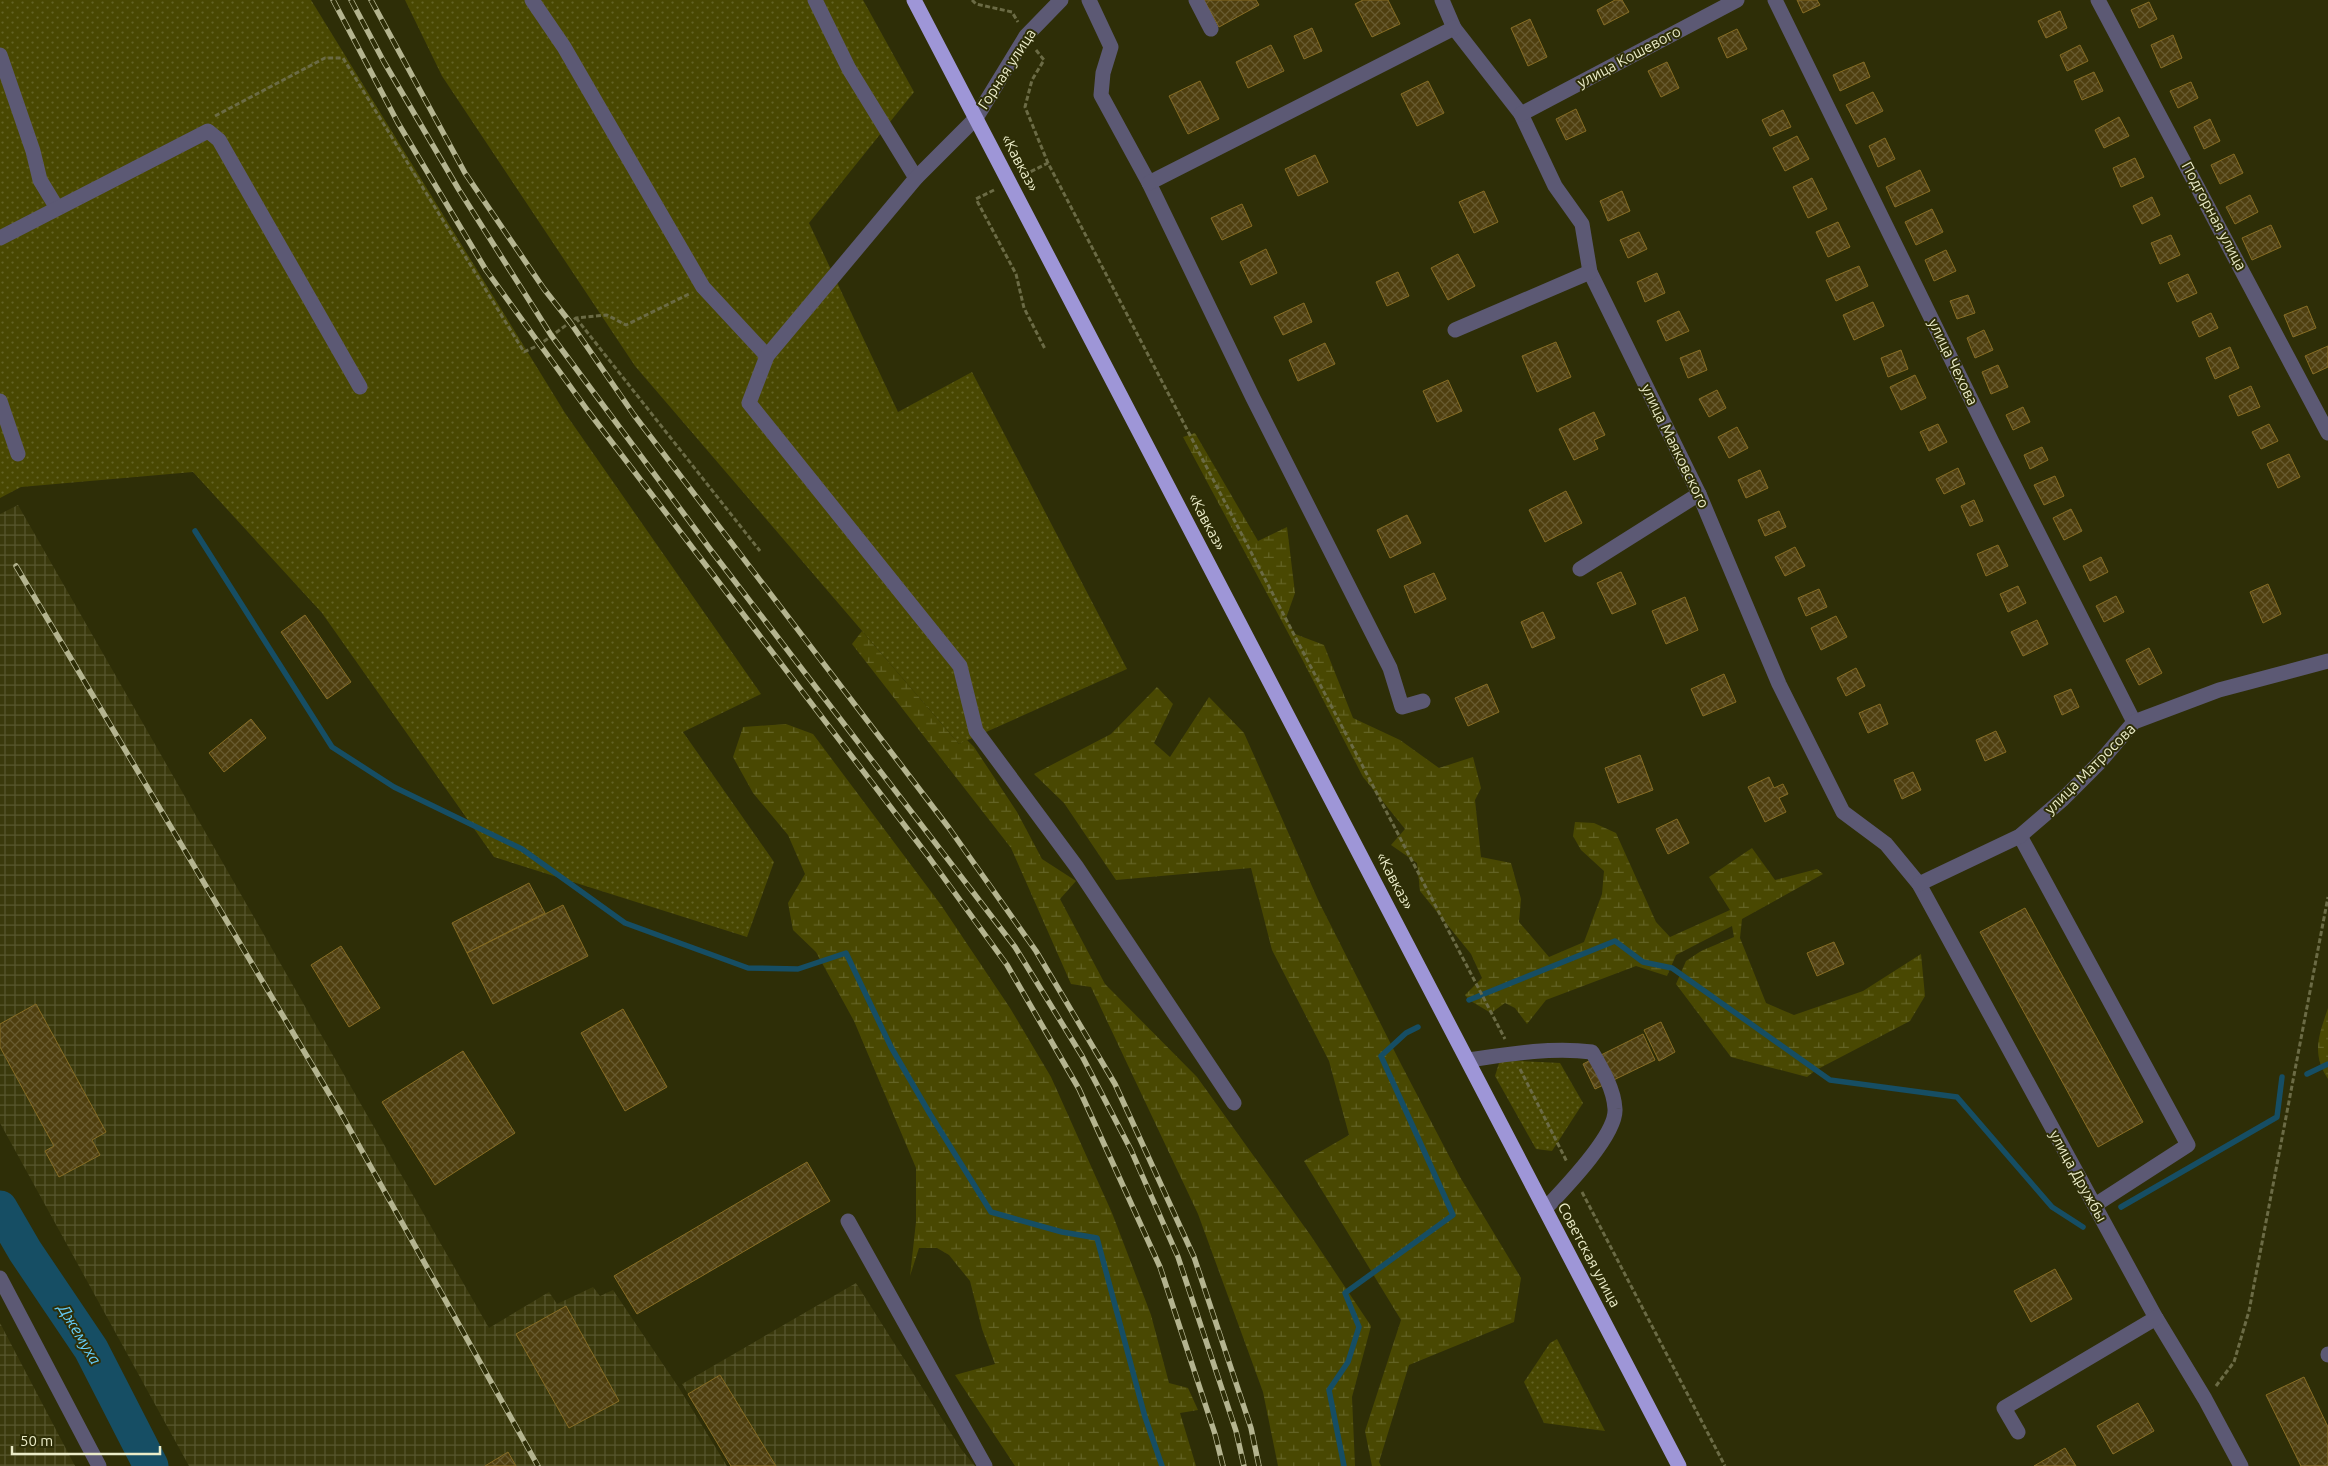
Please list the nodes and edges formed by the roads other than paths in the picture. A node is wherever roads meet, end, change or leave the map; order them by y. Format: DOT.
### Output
graph roads {
  1 [pos="532,0"];
  2 [pos="815,0"];
  3 [pos="914,0"];
  4 [pos="1061,0"];
  5 [pos="1089,0"];
  6 [pos="1196,0"];
  7 [pos="1442,0"];
  8 [pos="1737,0"];
  9 [pos="1775,0"];
  10 [pos="2098,0"];
  11 [pos="1454,28"];
  12 [pos="1211,29"];
  13 [pos="0,55"];
  14 [pos="1522,114"];
  15 [pos="976,118"];
  16 [pos="916,178"];
  17 [pos="1149,183"];
  18 [pos="57,208"];
  19 [pos="0,238"];
  20 [pos="1590,272"];
  21 [pos="1456,330"];
  22 [pos="766,356"];
  23 [pos="360,387"];
  24 [pos="0,401"];
  25 [pos="2328,433"];
  26 [pos="18,454"];
  27 [pos="1699,494"];
  28 [pos="1580,569"];
  29 [pos="2328,661"];
  30 [pos="1423,701"];
  31 [pos="2134,722"];
  32 [pos="2020,836"];
  33 [pos="1919,884"];
  34 [pos="1468,1060"];
  35 [pos="1234,1104"];
  36 [pos="2095,1205"];
  37 [pos="1545,1209"];
  38 [pos="848,1221"];
  39 [pos="0,1278"];
  40 [pos="2156,1318"];
  41 [pos="2018,1432"];
  42 [pos="99,1466"];
  43 [pos="985,1466"];
  44 [pos="1680,1466"];
  45 [pos="2240,1466"];
  1 -- 22 [label="street"];
  2 -- 16 [label="street"];
  3 -- 15 [label="highway, «Кавказ»"];
  4 -- 15 [label="street, Горная улица"];
  5 -- 17 [label="street"];
  6 -- 12 [label="street"];
  7 -- 11 [label="street, улица Маяковского"];
  8 -- 14 [label="street, улица Кошевого"];
  9 -- 31 [label="street, улица Чехова"];
  10 -- 25 [label="street, Подгорная улица"];
  11 -- 14 [label="street, улица Маяковского"];
  11 -- 17 [label="street"];
  13 -- 18 [label="street"];
  14 -- 20 [label="street, улица Маяковского"];
  15 -- 16 [label="street, Горная улица"];
  15 -- 34 [label="highway, «Кавказ»"];
  16 -- 22 [label="street, Горная улица"];
  17 -- 30 [label="street"];
  18 -- 19 [label="street"];
  18 -- 23 [label="street"];
  20 -- 21 [label="street"];
  20 -- 27 [label="street, улица Маяковского"];
  22 -- 35 [label="street"];
  24 -- 26 [label="street"];
  27 -- 28 [label="street"];
  27 -- 33 [label="street, улица Маяковского"];
  29 -- 31 [label="street, улица Матросова"];
  31 -- 32 [label="street, улица Матросова"];
  32 -- 33 [label="street, улица Матросова"];
  32 -- 36 [label="street"];
  33 -- 36 [label="street, улица Дружбы"];
  34 -- 37 [label="highway, Советская улица"];
  34 -- 37 [label="street"];
  36 -- 40 [label="street, улица Дружбы"];
  37 -- 44 [label="highway, Советская улица"];
  38 -- 43 [label="street"];
  39 -- 42 [label="street"];
  40 -- 41 [label="street"];
  40 -- 45 [label="street, улица Дружбы"];
}
